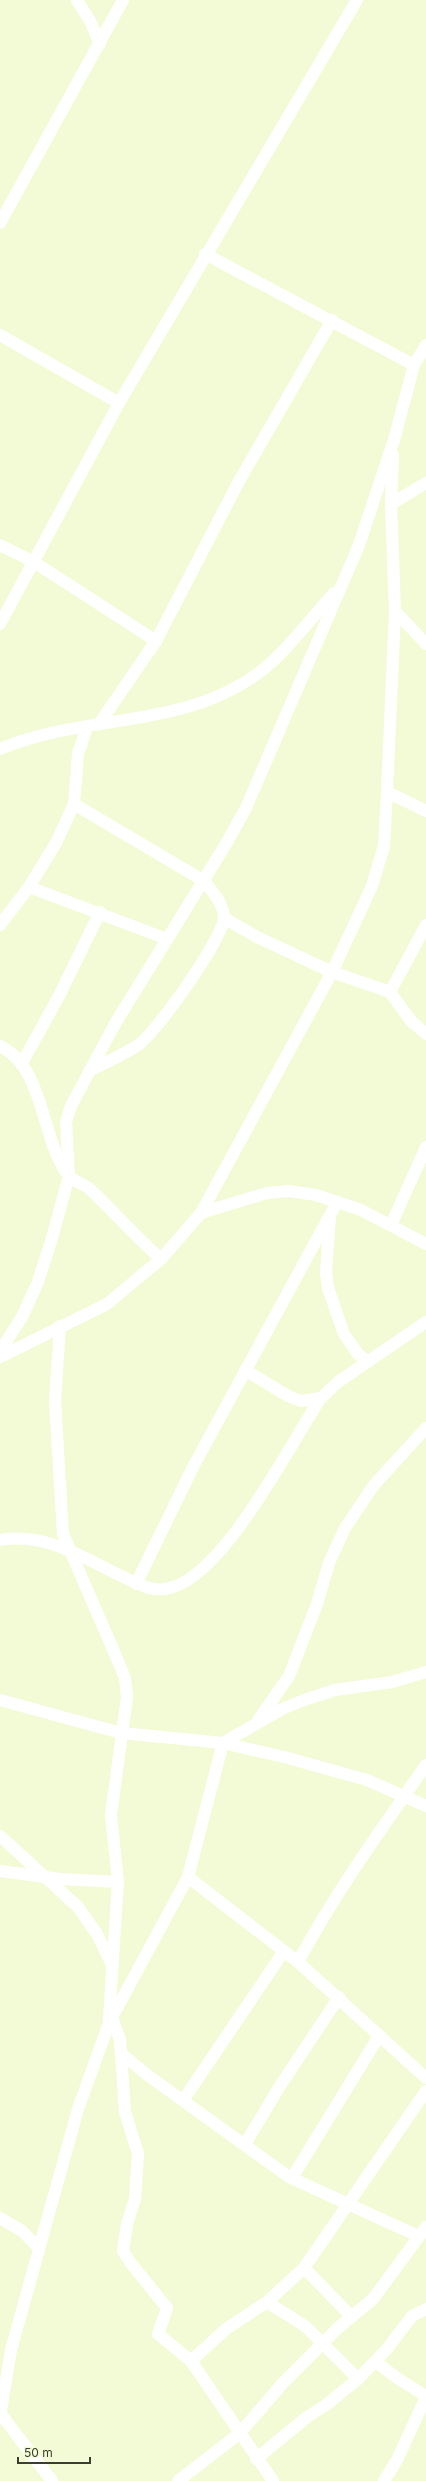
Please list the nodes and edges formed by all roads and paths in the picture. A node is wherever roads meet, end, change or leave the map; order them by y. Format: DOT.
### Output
graph roads {
  1 [pos="77,0"];
  2 [pos="123,0"];
  3 [pos="357,0"];
  4 [pos="100,44"];
  5 [pos="0,223"];
  6 [pos="205,254"];
  7 [pos="332,320"];
  8 [pos="0,335"];
  9 [pos="426,345"];
  10 [pos="414,365"];
  11 [pos="119,403"];
  12 [pos="394,440"];
  13 [pos="426,483"];
  14 [pos="391,504"];
  15 [pos="0,545"];
  16 [pos="34,562"];
  17 [pos="341,584"];
  18 [pos="395,611"];
  19 [pos="0,624"];
  20 [pos="156,641"];
  21 [pos="426,644"];
  22 [pos="93,726"];
  23 [pos="0,749"];
  24 [pos="387,792"];
  25 [pos="74,804"];
  26 [pos="426,811"];
  27 [pos="204,881"];
  28 [pos="29,887"];
  29 [pos="100,912"];
  30 [pos="224,918"];
  31 [pos="0,925"];
  32 [pos="426,925"];
  33 [pos="167,939"];
  34 [pos="332,972"];
  35 [pos="390,992"];
  36 [pos="426,1034"];
  37 [pos="0,1046"];
  38 [pos="22,1063"];
  39 [pos="89,1071"];
  40 [pos="426,1147"];
  41 [pos="69,1176"];
  42 [pos="331,1202"];
  43 [pos="201,1213"];
  44 [pos="390,1225"];
  45 [pos="426,1244"];
  46 [pos="161,1259"];
  47 [pos="426,1322"];
  48 [pos="60,1326"];
  49 [pos="0,1351"];
  50 [pos="0,1357"];
  51 [pos="368,1362"];
  52 [pos="245,1370"];
  53 [pos="321,1398"];
  54 [pos="426,1428"];
  55 [pos="0,1540"];
  56 [pos="68,1550"];
  57 [pos="136,1584"];
  58 [pos="426,1672"];
  59 [pos="0,1700"];
  60 [pos="255,1723"];
  61 [pos="121,1733"];
  62 [pos="222,1743"];
  63 [pos="426,1765"];
  64 [pos="404,1796"];
  65 [pos="426,1806"];
  66 [pos="0,1836"];
  67 [pos="0,1871"];
  68 [pos="44,1877"];
  69 [pos="188,1877"];
  70 [pos="118,1882"];
  71 [pos="284,1951"];
  72 [pos="298,1962"];
  73 [pos="112,1966"];
  74 [pos="339,1997"];
  75 [pos="110,2020"];
  76 [pos="379,2036"];
  77 [pos="121,2053"];
  78 [pos="426,2078"];
  79 [pos="426,2091"];
  80 [pos="184,2099"];
  81 [pos="245,2144"];
  82 [pos="292,2178"];
  83 [pos="348,2203"];
  84 [pos="0,2218"];
  85 [pos="422,2232"];
  86 [pos="38,2247"];
  87 [pos="304,2268"];
  88 [pos="267,2302"];
  89 [pos="426,2309"];
  90 [pos="352,2316"];
  91 [pos="322,2344"];
  92 [pos="191,2361"];
  93 [pos="376,2362"];
  94 [pos="358,2379"];
  95 [pos="426,2397"];
  96 [pos="0,2413"];
  97 [pos="0,2417"];
  98 [pos="240,2433"];
  99 [pos="256,2459"];
  100 [pos="52,2481"];
  101 [pos="178,2481"];
  102 [pos="273,2481"];
  103 [pos="384,2481"];
  1 -- 4 [label="street"];
  2 -- 4 [label="street"];
  3 -- 6 [label="street"];
  4 -- 5 [label="street"];
  6 -- 7 [label="street"];
  6 -- 11 [label="street"];
  7 -- 10 [label="street"];
  7 -- 20 [label="street"];
  8 -- 11 [label="street"];
  9 -- 10 [label="street"];
  10 -- 12 [label="street"];
  11 -- 16 [label="street"];
  12 -- 14 [label="street"];
  12 -- 17 [label="street"];
  13 -- 14 [label="street"];
  14 -- 18 [label="street"];
  15 -- 16 [label="street"];
  16 -- 19 [label="street"];
  16 -- 20 [label="street"];
  17 -- 22 [label="street"];
  17 -- 27 [label="street"];
  18 -- 21 [label="street"];
  18 -- 24 [label="street"];
  20 -- 22 [label="street"];
  22 -- 23 [label="street"];
  22 -- 25 [label="street"];
  24 -- 26 [label="street"];
  24 -- 34 [label="street"];
  25 -- 27 [label="street"];
  25 -- 28 [label="street"];
  27 -- 30 [label="street"];
  27 -- 33 [label="street"];
  28 -- 29 [label="street"];
  28 -- 31 [label="street"];
  29 -- 33 [label="street"];
  29 -- 38 [label="street"];
  30 -- 34 [label="street"];
  30 -- 39 [label="street"];
  32 -- 35 [label="street"];
  33 -- 39 [label="street"];
  34 -- 35 [label="street"];
  34 -- 43 [label="street"];
  35 -- 36 [label="street"];
  37 -- 38 [label="street"];
  38 -- 41 [label="street"];
  39 -- 41 [label="street"];
  40 -- 44 [label="street"];
  41 -- 46 [label="street"];
  41 -- 49 [label="street"];
  42 -- 43 [label="street"];
  42 -- 44 [label="street"];
  42 -- 51 [label="street"];
  42 -- 52 [label="street"];
  43 -- 46 [label="street"];
  44 -- 45 [label="street"];
  46 -- 48 [label="street"];
  47 -- 51 [label="street"];
  48 -- 50 [label="street"];
  48 -- 56 [label="street"];
  51 -- 53 [label="street"];
  52 -- 53 [label="street"];
  52 -- 57 [label="street"];
  53 -- 57 [label="street"];
  54 -- 60 [label="street"];
  55 -- 56 [label="street"];
  56 -- 57 [label="street"];
  56 -- 61 [label="street"];
  58 -- 60 [label="street"];
  59 -- 61 [label="street"];
  60 -- 62 [label="street"];
  61 -- 62 [label="street"];
  61 -- 70 [label="street"];
  62 -- 64 [label="street"];
  62 -- 69 [label="street"];
  63 -- 64 [label="street"];
  64 -- 65 [label="street"];
  64 -- 72 [label="street"];
  66 -- 68 [label="street"];
  67 -- 68 [label="street"];
  68 -- 70 [label="street"];
  68 -- 73 [label="street"];
  69 -- 71 [label="street"];
  69 -- 75 [label="street"];
  70 -- 73 [label="street"];
  71 -- 72 [label="street"];
  71 -- 80 [label="street"];
  72 -- 74 [label="street"];
  73 -- 75 [label="street"];
  74 -- 76 [label="street"];
  74 -- 81 [label="street"];
  75 -- 77 [label="street"];
  75 -- 86 [label="street"];
  76 -- 78 [label="street"];
  76 -- 82 [label="street"];
  77 -- 80 [label="street"];
  77 -- 92 [label="street"];
  79 -- 83 [label="street"];
  80 -- 81 [label="street"];
  81 -- 82 [label="street"];
  82 -- 83 [label="street"];
  83 -- 85 [label="street"];
  83 -- 87 [label="street"];
  84 -- 86 [label="street"];
  85 -- 90 [label="street"];
  86 -- 96 [label="street"];
  87 -- 88 [label="street"];
  87 -- 90 [label="street"];
  88 -- 91 [label="street"];
  88 -- 92 [label="street"];
  89 -- 93 [label="street"];
  90 -- 91 [label="street"];
  91 -- 94 [label="street"];
  91 -- 98 [label="street"];
  92 -- 98 [label="street"];
  93 -- 94 [label="street"];
  93 -- 95 [label="street"];
  94 -- 99 [label="street"];
  95 -- 103 [label="street"];
  96 -- 97 [label="street"];
  96 -- 100 [label="street"];
  98 -- 99 [label="street"];
  98 -- 101 [label="street"];
  99 -- 102 [label="street"];
}
